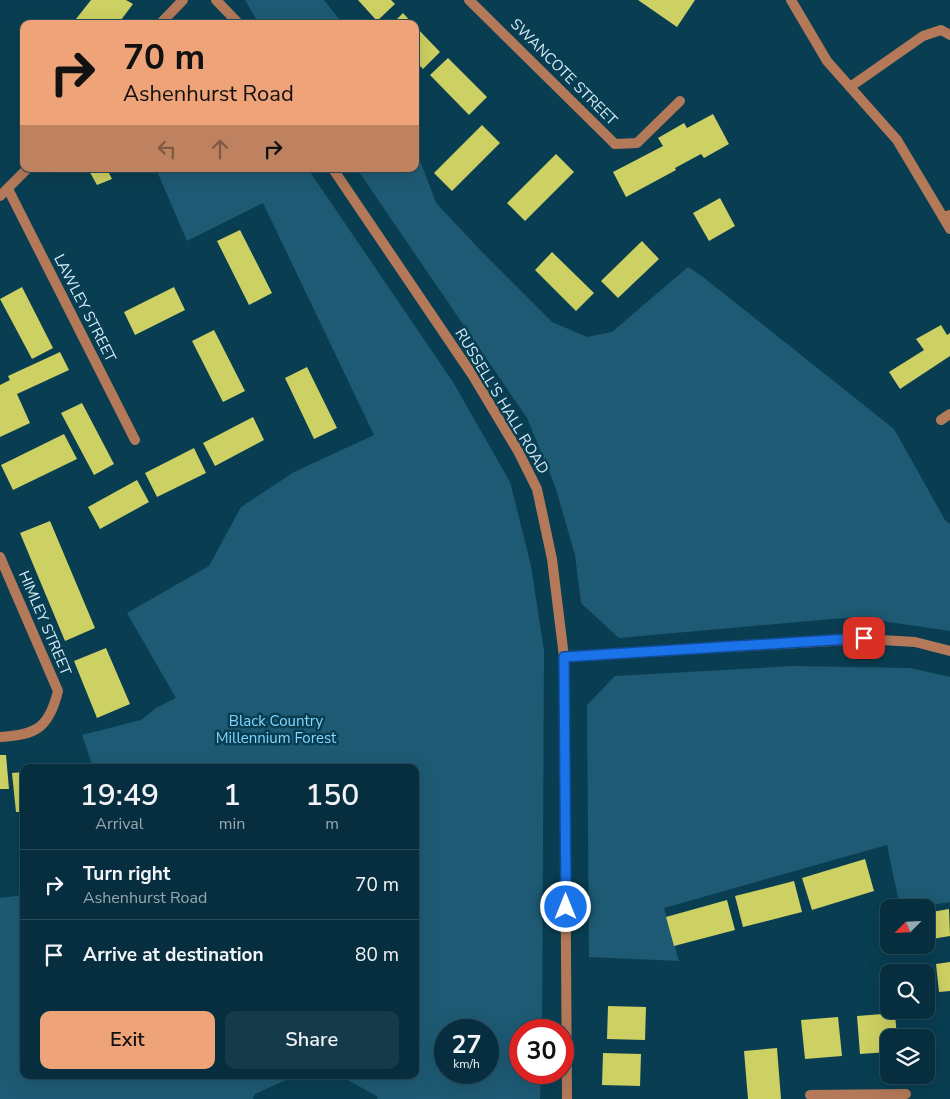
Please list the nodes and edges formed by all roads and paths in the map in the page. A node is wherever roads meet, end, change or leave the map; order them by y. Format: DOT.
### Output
graph roads {
  1 [pos="183,0"];
  2 [pos="216,0"];
  3 [pos="469,0"];
  4 [pos="791,0"];
  5 [pos="164,20"];
  6 [pos="235,20"];
  7 [pos="950,35"];
  8 [pos="850,87"];
  9 [pos="680,101"];
  10 [pos="24,172"];
  11 [pos="335,172"];
  12 [pos="4,193"];
  13 [pos="946,216"];
  14 [pos="950,229"];
  15 [pos="950,414"];
  16 [pos="941,420"];
  17 [pos="135,440"];
  18 [pos="0,557"];
  19 [pos="950,651"];
  20 [pos="564,657"];
  21 [pos="0,737"];
  22 [pos="906,1094"];
  23 [pos="810,1095"];
  24 [pos="850,1097"];
  25 [pos="567,1099"];
  1 -- 5 [label="street"];
  2 -- 6 [label="street"];
  3 -- 9 [label="street, SWANCOTE STREET"];
  4 -- 8 [label="street"];
  7 -- 8 [label="street"];
  8 -- 13 [label="street"];
  10 -- 12 [label="street"];
  11 -- 20 [label="street, RUSSELL'S HALL ROAD"];
  12 -- 17 [label="street, LAWLEY STREET"];
  13 -- 14 [label="street"];
  15 -- 16 [label="street"];
  18 -- 21 [label="street, HIMLEY STREET"];
  19 -- 20 [label="street"];
  20 -- 25 [label="street, RUSSELL'S HALL ROAD"];
  22 -- 24 [label="street"];
  23 -- 24 [label="street"];
}
